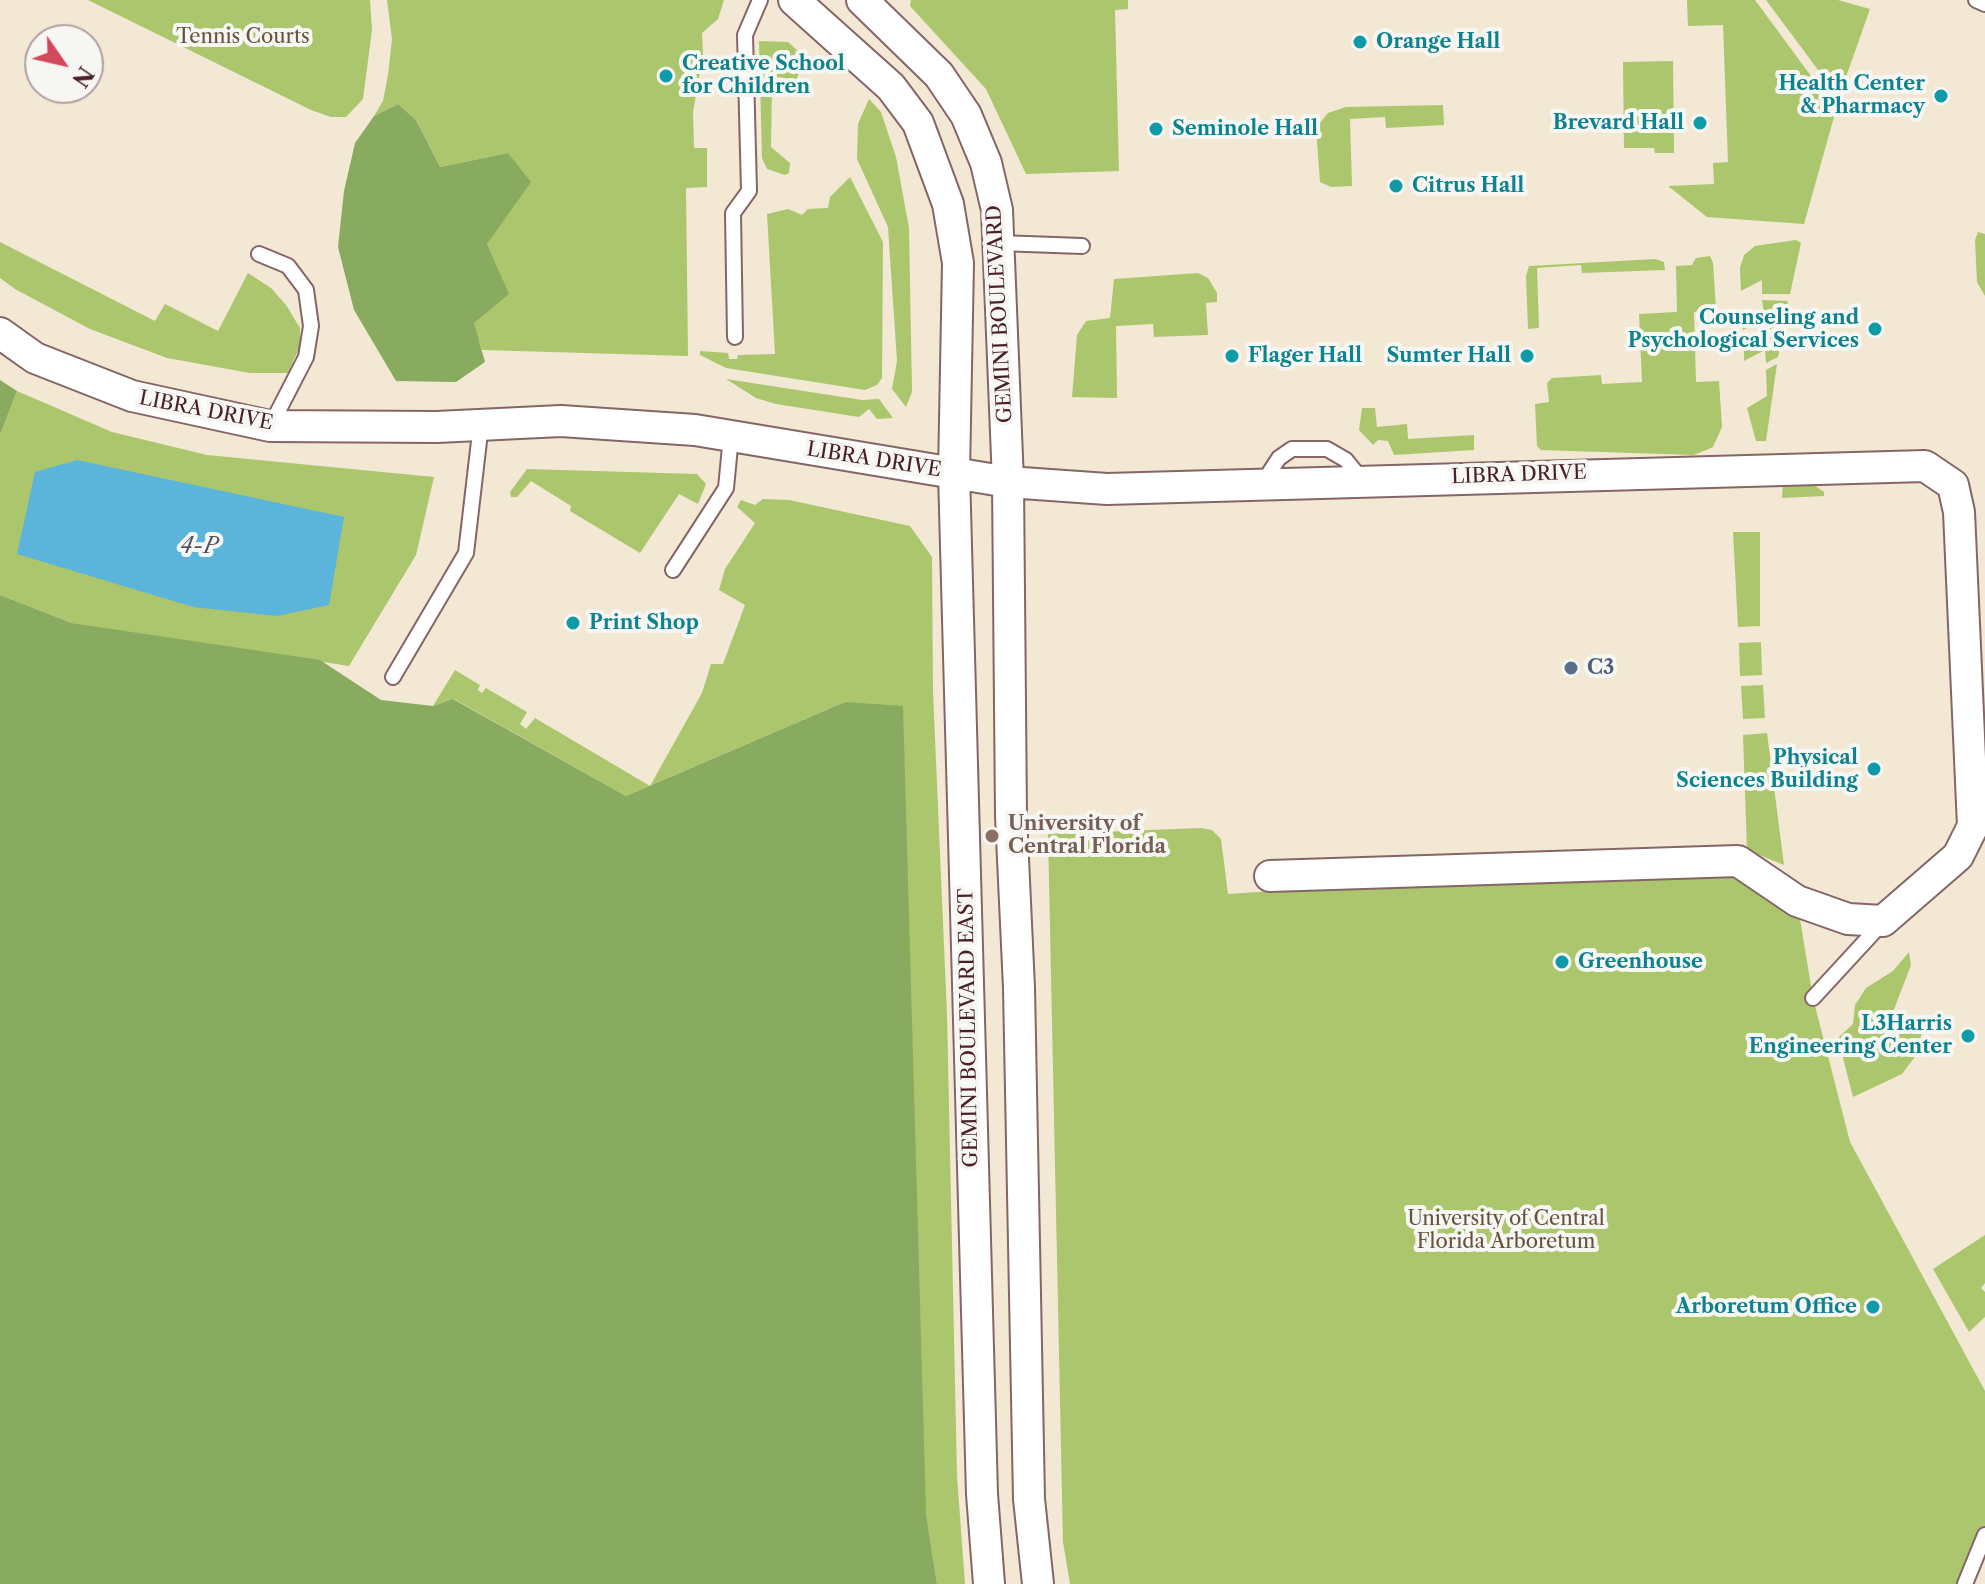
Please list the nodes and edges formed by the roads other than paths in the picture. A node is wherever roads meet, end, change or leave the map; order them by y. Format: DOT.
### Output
graph roads {
  1 [pos="760,0"];
  2 [pos="794,0"];
  3 [pos="862,0"];
  4 [pos="1976,0"];
  5 [pos="1985,4"];
  6 [pos="999,243"];
  7 [pos="1082,246"];
  8 [pos="259,254"];
  9 [pos="0,333"];
  10 [pos="735,337"];
  11 [pos="481,424"];
  12 [pos="270,426"];
  13 [pos="731,436"];
  14 [pos="954,473"];
  15 [pos="1008,482"];
  16 [pos="673,570"];
  17 [pos="393,677"];
  18 [pos="1270,876"];
  19 [pos="1883,921"];
  20 [pos="1813,998"];
  21 [pos="1985,1535"];
  22 [pos="989,1584"];
  23 [pos="1038,1584"];
  24 [pos="1965,1584"];
  1 -- 10 [label="lane"];
  2 -- 14 [label="street, GEMINI BOULEVARD EAST"];
  3 -- 6 [label="street, GEMINI BOULEVARD"];
  4 -- 5 [label="lane"];
  6 -- 7 [label="lane"];
  6 -- 15 [label="street, GEMINI BOULEVARD"];
  8 -- 12 [label="lane"];
  9 -- 12 [label="street, LIBRA DRIVE"];
  11 -- 12 [label="street, LIBRA DRIVE"];
  11 -- 13 [label="street, LIBRA DRIVE"];
  11 -- 17 [label="lane"];
  13 -- 14 [label="street, LIBRA DRIVE"];
  13 -- 16 [label="lane"];
  14 -- 15 [label="street, LIBRA DRIVE"];
  14 -- 22 [label="street, GEMINI BOULEVARD EAST"];
  15 -- 19 [label="street, LIBRA DRIVE"];
  15 -- 23 [label="street"];
  18 -- 19 [label="street"];
  19 -- 20 [label="lane"];
  21 -- 24 [label="lane"];
}
